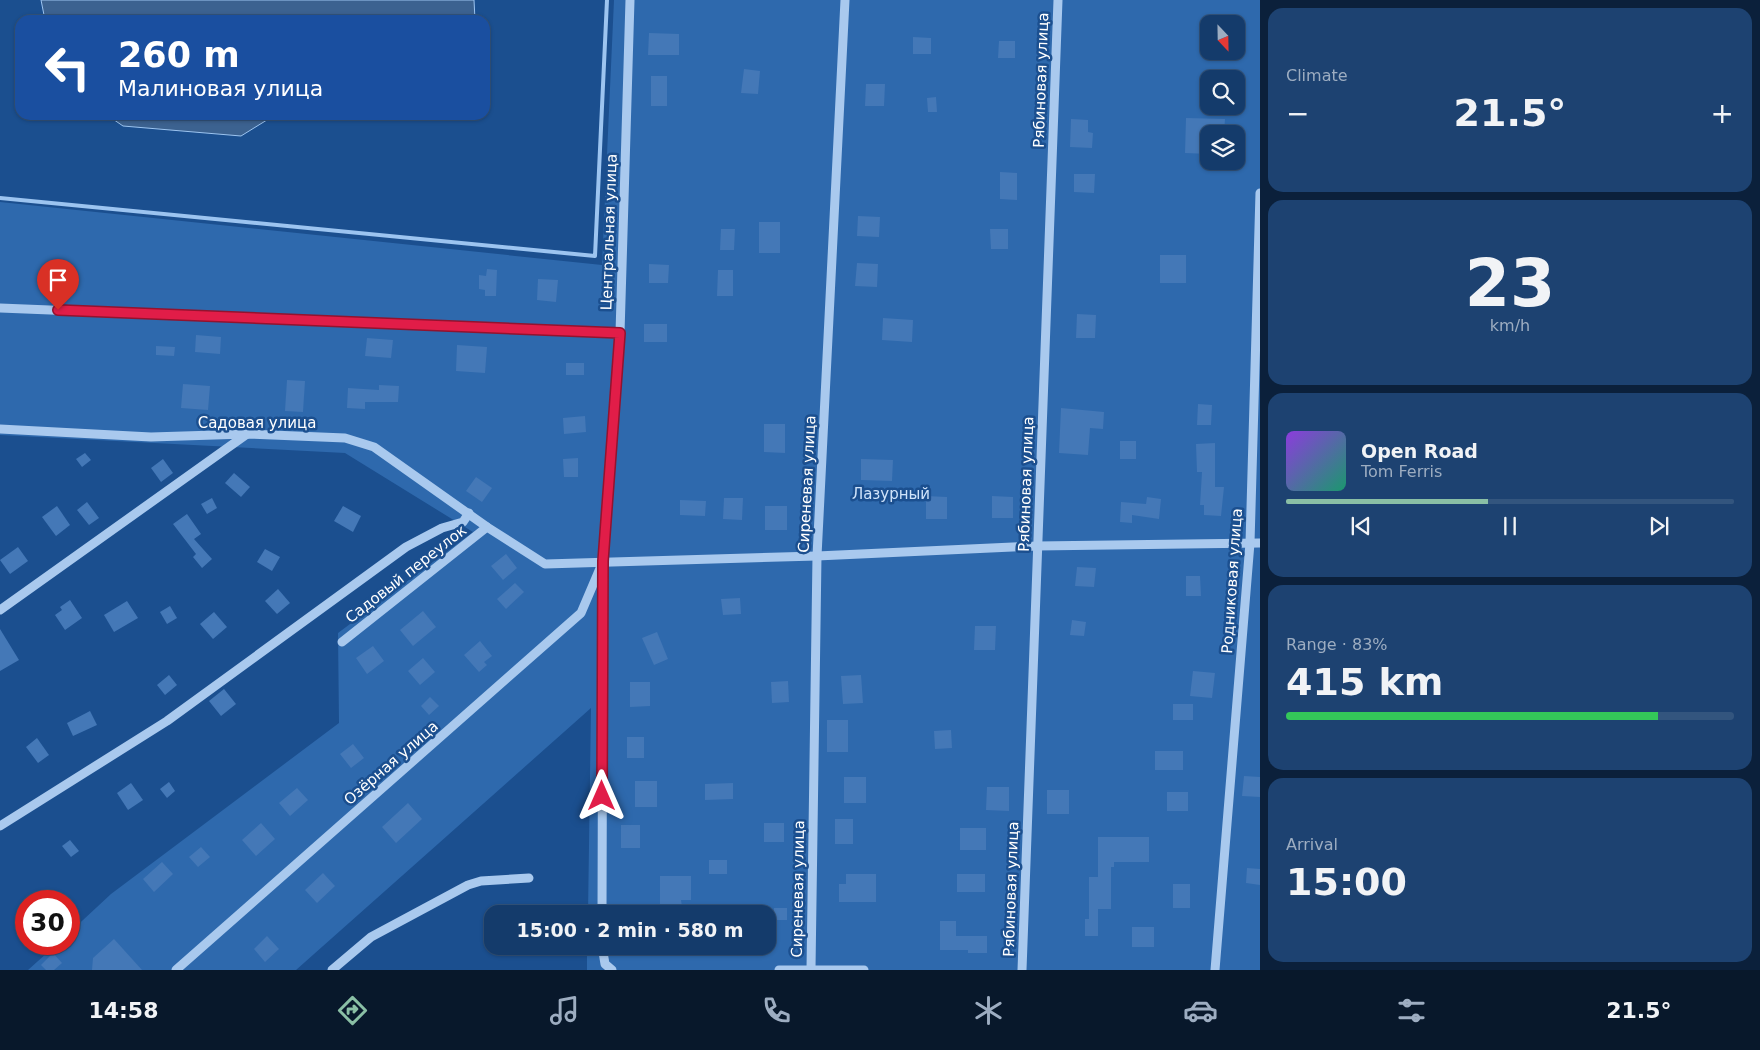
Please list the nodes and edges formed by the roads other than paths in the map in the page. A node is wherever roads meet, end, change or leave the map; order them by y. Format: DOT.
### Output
graph roads {
  1 [pos="630,0"];
  2 [pos="844,0"];
  3 [pos="1058,0"];
  4 [pos="1260,193"];
  5 [pos="0,308"];
  6 [pos="620,333"];
  7 [pos="0,429"];
  8 [pos="247,434"];
  9 [pos="468,513"];
  10 [pos="487,527"];
  11 [pos="1250,543"];
  12 [pos="1260,543"];
  13 [pos="1037,546"];
  14 [pos="817,556"];
  15 [pos="603,561"];
  16 [pos="0,610"];
  17 [pos="342,642"];
  18 [pos="0,826"];
  19 [pos="529,878"];
  20 [pos="602,905"];
  21 [pos="603,955"];
  22 [pos="176,970"];
  23 [pos="332,970"];
  24 [pos="612,970"];
  25 [pos="779,970"];
  26 [pos="811,970"];
  27 [pos="864,970"];
  28 [pos="1022,970"];
  29 [pos="1215,970"];
  1 -- 6 [label="street, Центральная улица"];
  2 -- 14 [label="street, Сиреневая улица"];
  3 -- 13 [label="street, Рябиновая улица"];
  4 -- 11 [label="street, Родниковая улица"];
  5 -- 6 [label="street"];
  6 -- 15 [label="street, Центральная улица"];
  7 -- 8 [label="street, Садовая улица"];
  8 -- 9 [label="street, Садовая улица"];
  8 -- 16 [label="street"];
  9 -- 10 [label="street, Садовая улица"];
  9 -- 18 [label="street"];
  10 -- 15 [label="street, Садовая улица"];
  10 -- 17 [label="street, Садовый переулок"];
  11 -- 12 [label="street, Садовая улица"];
  11 -- 13 [label="street, Садовая улица"];
  11 -- 29 [label="street, Родниковая улица"];
  13 -- 14 [label="street, Садовая улица"];
  13 -- 28 [label="street, Рябиновая улица"];
  14 -- 15 [label="street, Садовая улица"];
  14 -- 26 [label="street, Сиреневая улица"];
  15 -- 20 [label="street, Центральная улица"];
  15 -- 22 [label="street, Озёрная улица"];
  19 -- 23 [label="street"];
  21 -- 24 [label="street"];
  25 -- 26 [label="street"];
  26 -- 27 [label="street"];
}
